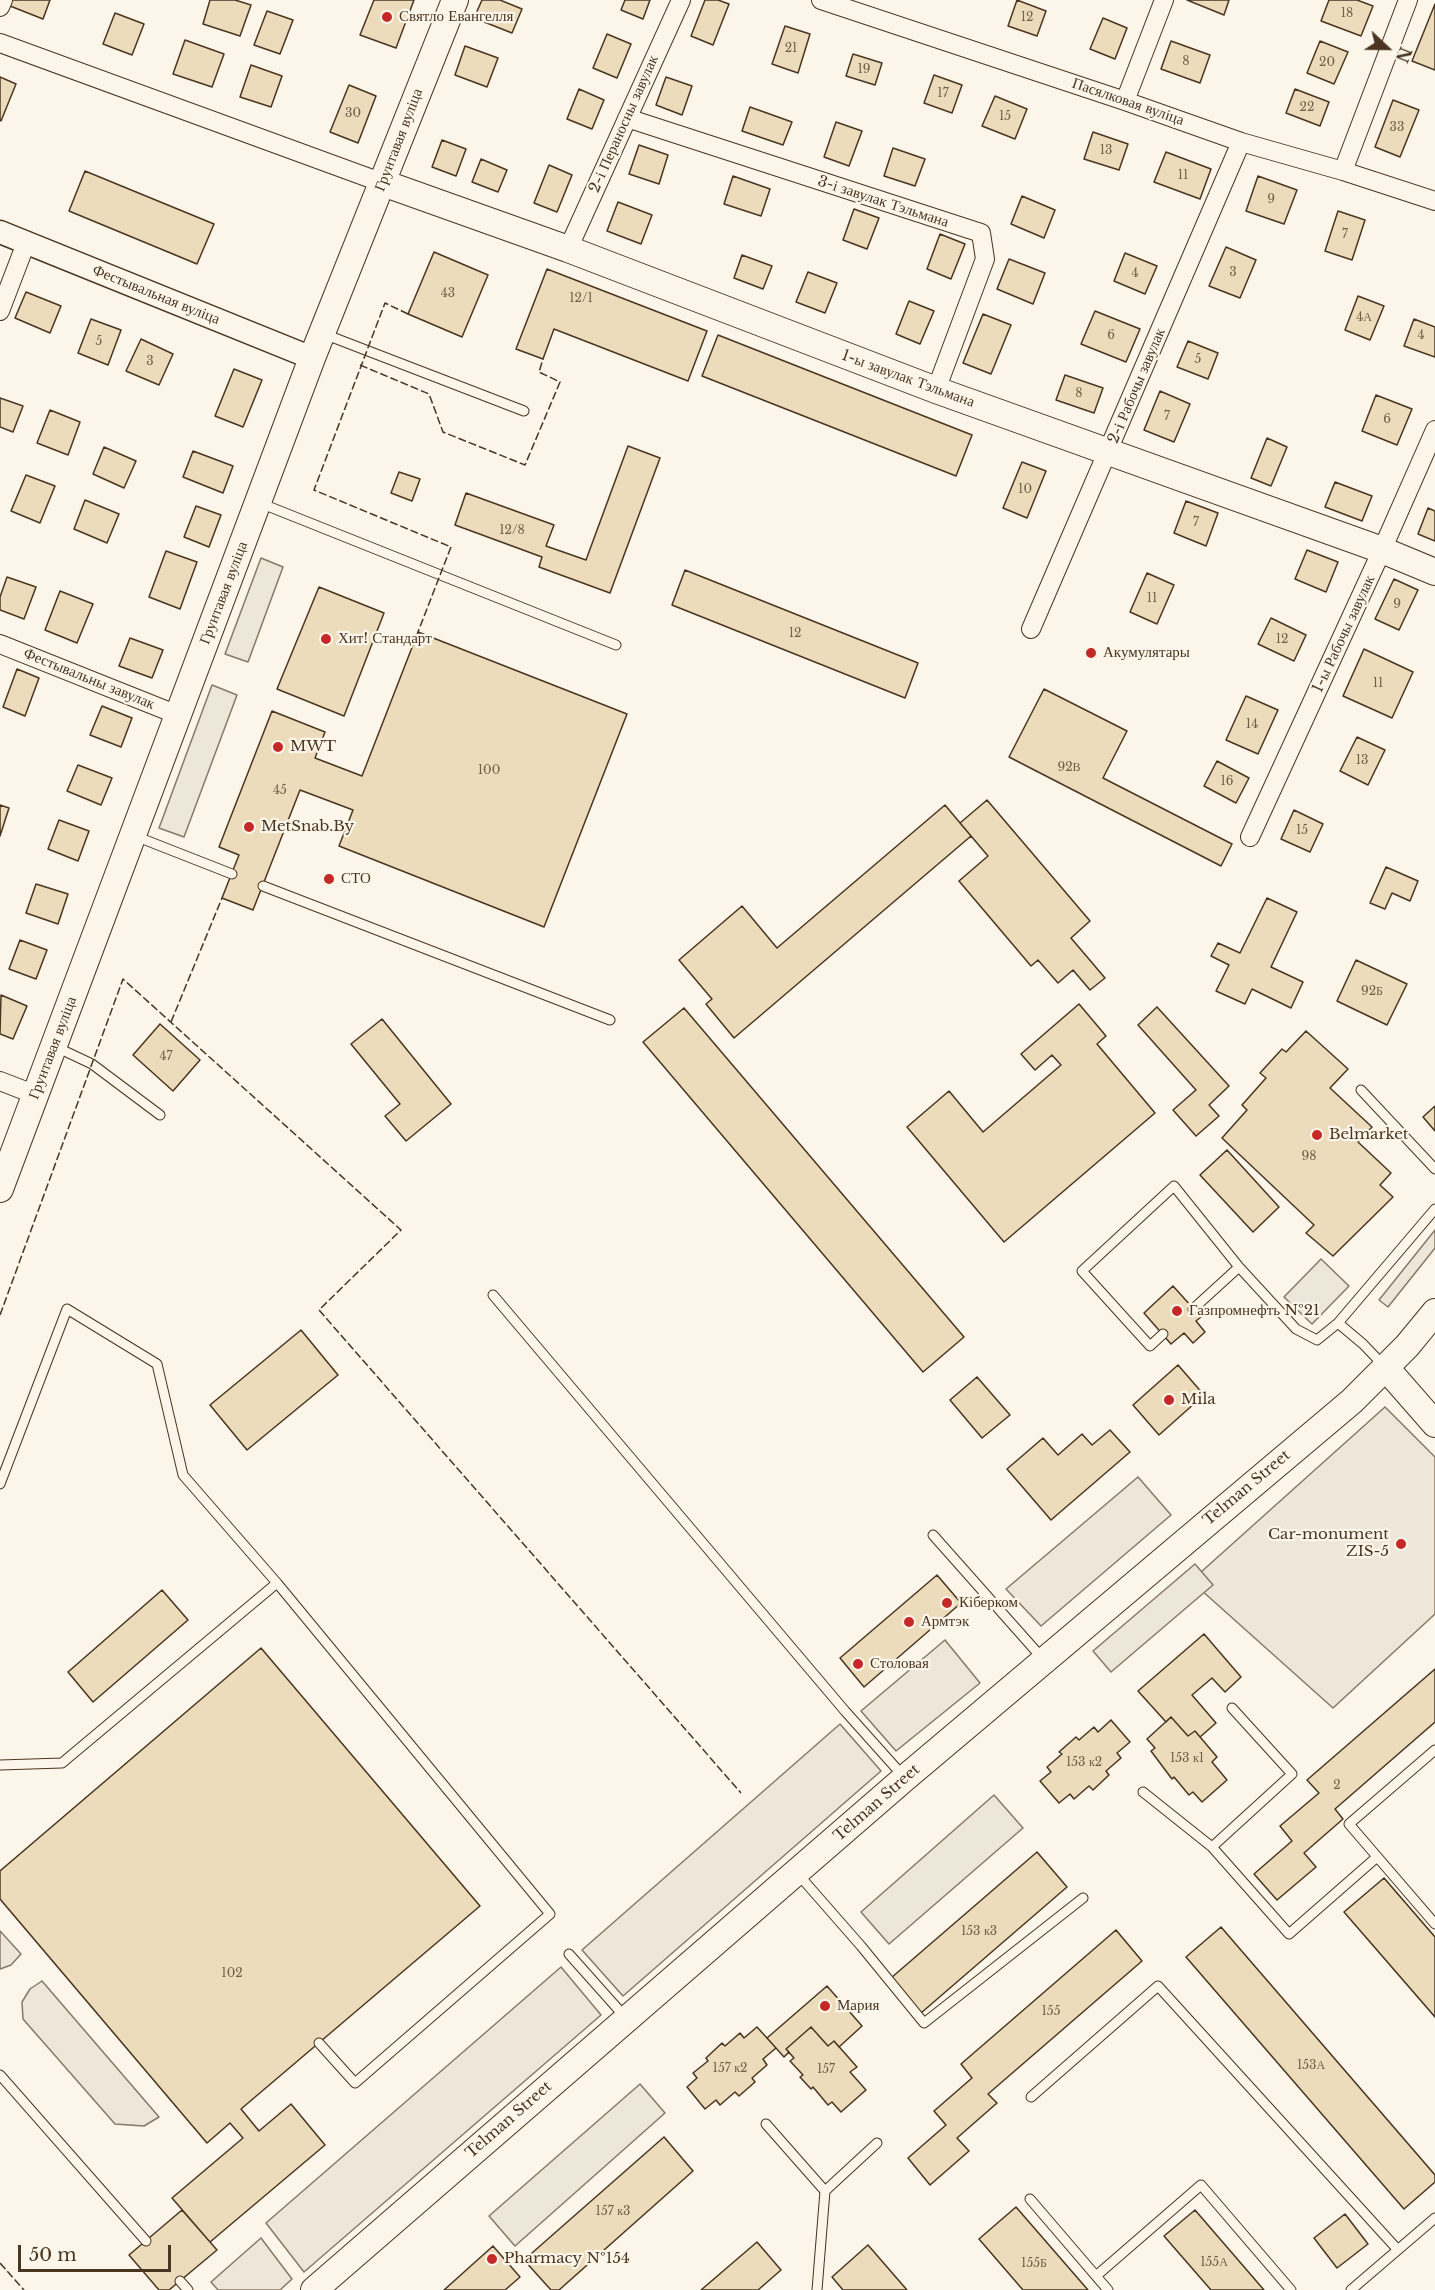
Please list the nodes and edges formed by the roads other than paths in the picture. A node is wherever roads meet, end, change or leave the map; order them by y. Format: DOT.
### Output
graph roads {
  1 [pos="3,0"];
  2 [pos="454,0"];
  3 [pos="681,0"];
  4 [pos="821,0"];
  5 [pos="1164,0"];
  6 [pos="1408,0"];
  7 [pos="0,7"];
  8 [pos="0,43"];
  9 [pos="1125,101"];
  10 [pos="627,118"];
  11 [pos="1241,142"];
  12 [pos="1343,171"];
  13 [pos="383,183"];
  14 [pos="1435,201"];
  15 [pos="0,232"];
  16 [pos="26,243"];
  17 [pos="568,249"];
  18 [pos="0,311"];
  19 [pos="322,333"];
  20 [pos="312,358"];
  21 [pos="936,390"];
  22 [pos="524,411"];
  23 [pos="1435,430"];
  24 [pos="1109,451"];
  25 [pos="258,502"];
  26 [pos="1382,550"];
  27 [pos="1435,572"];
  28 [pos="1031,630"];
  29 [pos="0,644"];
  30 [pos="616,645"];
  31 [pos="178,715"];
  32 [pos="133,835"];
  33 [pos="1250,837"];
  34 [pos="232,874"];
  35 [pos="263,886"];
  36 [pos="610,1020"];
  37 [pos="54,1046"];
  38 [pos="0,1081"];
  39 [pos="1361,1090"];
  40 [pos="36,1095"];
  41 [pos="160,1115"];
  42 [pos="1435,1168"];
  43 [pos="0,1189"];
  44 [pos="1435,1209"];
  45 [pos="1239,1267"];
  46 [pos="493,1295"];
  47 [pos="1193,1309"];
  48 [pos="1435,1312"];
  49 [pos="1338,1323"];
  50 [pos="1163,1334"];
  51 [pos="1386,1368"];
  52 [pos="1435,1425"];
  53 [pos="0,1484"];
  54 [pos="933,1535"];
  55 [pos="277,1583"];
  56 [pos="1044,1660"];
  57 [pos="1232,1708"];
  58 [pos="1435,1750"];
  59 [pos="0,1765"];
  60 [pos="905,1778"];
  61 [pos="1143,1792"];
  62 [pos="1212,1847"];
  63 [pos="1377,1857"];
  64 [pos="797,1872"];
  65 [pos="1083,1898"];
  66 [pos="1435,1924"];
  67 [pos="569,1954"];
  68 [pos="626,2018"];
  69 [pos="319,2043"];
  70 [pos="0,2075"];
  71 [pos="1031,2097"];
  72 [pos="766,2124"];
  73 [pos="877,2144"];
  74 [pos="825,2191"];
  75 [pos="1030,2199"];
  76 [pos="1435,2218"];
  77 [pos="146,2241"];
  78 [pos="1398,2250"];
  79 [pos="1096,2276"];
  80 [pos="180,2281"];
  81 [pos="188,2290"];
  82 [pos="314,2290"];
  83 [pos="817,2290"];
  84 [pos="1108,2290"];
  85 [pos="1291,2290"];
  86 [pos="1352,2290"];
  1 -- 7 [label="street"];
  2 -- 13 [label="main road, Грунтавая вуліца"];
  3 -- 10 [label="street, 2-і Пераносны завулак"];
  4 -- 9 [label="street, Пасялковая вуліца"];
  5 -- 9 [label="street"];
  6 -- 12 [label="street"];
  8 -- 13 [label="street"];
  9 -- 11 [label="street, Пасялковая вуліца"];
  10 -- 17 [label="street, 2-і Пераносны завулак"];
  10 -- 21 [label="street, 3-і завулак Тэльмана"];
  11 -- 12 [label="street, Пасялковая вуліца"];
  11 -- 24 [label="street, 2-і Рабочы завулак"];
  12 -- 14 [label="street, Пасялковая вуліца"];
  13 -- 17 [label="main road, 1-ы завулак Тэльмана"];
  13 -- 19 [label="main road, Грунтавая вуліца"];
  15 -- 16 [label="street, Фестывальная вуліца"];
  16 -- 18 [label="street"];
  16 -- 20 [label="street, Фестывальная вуліца"];
  17 -- 21 [label="main road, 1-ы завулак Тэльмана"];
  19 -- 20 [label="main road, Грунтавая вуліца"];
  19 -- 22 [label="lane"];
  20 -- 25 [label="main road, Грунтавая вуліца"];
  21 -- 24 [label="main road, 1-ы завулак Тэльмана"];
  23 -- 26 [label="street, 1-ы Рабочы завулак"];
  24 -- 26 [label="main road, 1-ы завулак Тэльмана"];
  24 -- 28 [label="street, 2-і Рабочы завулак"];
  25 -- 30 [label="lane"];
  25 -- 31 [label="main road, Грунтавая вуліца"];
  26 -- 27 [label="main road, 1-ы завулак Тэльмана"];
  26 -- 33 [label="street, 1-ы Рабочы завулак"];
  29 -- 31 [label="street, Фестывальны завулак"];
  31 -- 32 [label="main road, Грунтавая вуліца"];
  32 -- 34 [label="lane"];
  32 -- 37 [label="main road, Грунтавая вуліца"];
  35 -- 36 [label="lane"];
  37 -- 40 [label="main road, Грунтавая вуліца"];
  37 -- 41 [label="lane"];
  38 -- 40 [label="street"];
  39 -- 42 [label="lane"];
  40 -- 43 [label="main road, Грунтавая вуліца"];
  44 -- 49 [label="lane"];
  45 -- 47 [label="lane"];
  45 -- 49 [label="lane"];
  45 -- 50 [label="lane"];
  46 -- 60 [label="lane"];
  48 -- 51 [label="main road, Telman Street"];
  49 -- 51 [label="lane"];
  51 -- 52 [label="main road"];
  51 -- 56 [label="main road, Telman Street"];
  53 -- 55 [label="lane"];
  54 -- 56 [label="lane"];
  55 -- 59 [label="lane"];
  55 -- 69 [label="lane"];
  56 -- 60 [label="main road, Telman Street"];
  57 -- 62 [label="lane"];
  58 -- 63 [label="lane"];
  60 -- 64 [label="main road, Telman Street"];
  61 -- 62 [label="lane"];
  62 -- 63 [label="lane"];
  63 -- 66 [label="lane"];
  64 -- 65 [label="lane"];
  64 -- 68 [label="main road, Telman Street"];
  67 -- 68 [label="lane"];
  68 -- 82 [label="main road, Telman Street"];
  70 -- 77 [label="lane"];
  71 -- 78 [label="lane"];
  72 -- 74 [label="lane"];
  73 -- 74 [label="lane"];
  74 -- 83 [label="lane"];
  75 -- 79 [label="lane"];
  76 -- 78 [label="lane"];
  78 -- 86 [label="lane"];
  79 -- 84 [label="lane"];
  79 -- 85 [label="lane"];
  80 -- 81 [label="lane"];
}
